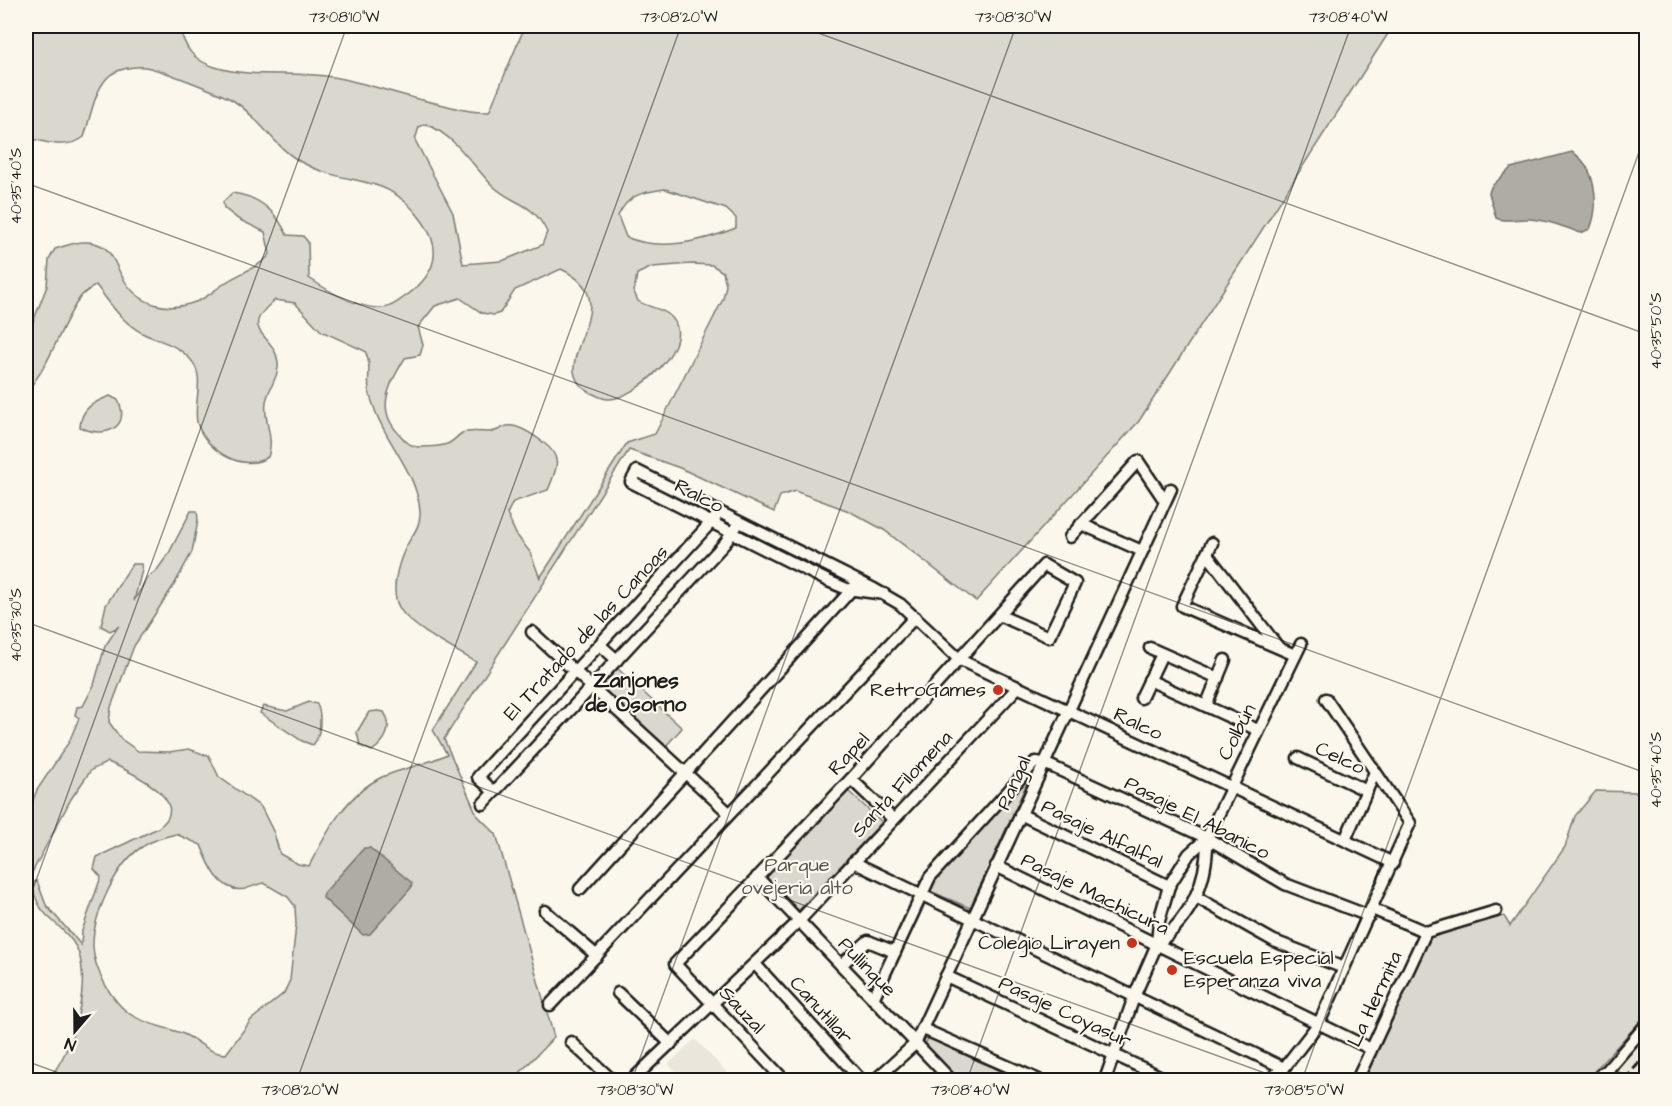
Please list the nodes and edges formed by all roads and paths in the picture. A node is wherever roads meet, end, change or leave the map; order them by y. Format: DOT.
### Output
graph roads {
  1 [pos="1171,489"];
  2 [pos="1165,501"];
  3 [pos="719,512"];
  4 [pos="739,522"];
  5 [pos="712,523"];
  6 [pos="1081,524"];
  7 [pos="733,533"];
  8 [pos="1070,537"];
  9 [pos="1212,543"];
  10 [pos="1142,550"];
  11 [pos="1207,555"];
  12 [pos="855,585"];
  13 [pos="1000,616"];
  14 [pos="915,617"];
  15 [pos="532,632"];
  16 [pos="1301,644"];
  17 [pos="600,645"];
  18 [pos="1150,648"];
  19 [pos="1280,648"];
  20 [pos="1162,654"];
  21 [pos="1295,655"];
  22 [pos="616,660"];
  23 [pos="960,660"];
  24 [pos="1226,660"];
  25 [pos="575,672"];
  26 [pos="1218,678"];
  27 [pos="1149,680"];
  28 [pos="591,687"];
  29 [pos="1018,687"];
  30 [pos="1141,698"];
  31 [pos="1326,699"];
  32 [pos="1206,706"];
  33 [pos="1067,710"];
  34 [pos="1258,730"];
  35 [pos="1298,758"];
  36 [pos="1044,763"];
  37 [pos="1376,772"];
  38 [pos="687,773"];
  39 [pos="851,779"];
  40 [pos="1230,786"];
  41 [pos="1367,791"];
  42 [pos="494,792"];
  43 [pos="483,804"];
  44 [pos="729,813"];
  45 [pos="1020,814"];
  46 [pos="893,819"];
  47 [pos="1206,838"];
  48 [pos="1345,840"];
  49 [pos="853,862"];
  50 [pos="1393,863"];
  51 [pos="996,866"];
  52 [pos="757,877"];
  53 [pos="1169,886"];
  54 [pos="580,889"];
  55 [pos="921,895"];
  56 [pos="1196,897"];
  57 [pos="545,910"];
  58 [pos="1496,911"];
  59 [pos="1370,912"];
  60 [pos="972,919"];
  61 [pos="799,921"];
  62 [pos="1426,932"];
  63 [pos="1157,944"];
  64 [pos="895,952"];
  65 [pos="597,956"];
  66 [pos="675,964"];
  67 [pos="755,964"];
  68 [pos="841,965"];
  69 [pos="1344,968"];
  70 [pos="946,976"];
  71 [pos="618,993"];
  72 [pos="1134,997"];
  73 [pos="873,999"];
  74 [pos="550,1005"];
  75 [pos="712,1005"];
  76 [pos="1319,1023"];
  77 [pos="1647,1025"];
  78 [pos="922,1029"];
  79 [pos="571,1042"];
  80 [pos="671,1044"];
  81 [pos="915,1044"];
  82 [pos="1371,1049"];
  83 [pos="1114,1055"];
  84 [pos="1284,1068"];
  85 [pos="1606,1078"];
  86 [pos="612,1080"];
  87 [pos="632,1080"];
  88 [pos="784,1080"];
  89 [pos="861,1080"];
  90 [pos="875,1080"];
  91 [pos="951,1080"];
  92 [pos="1039,1080"];
  93 [pos="1105,1080"];
  94 [pos="1168,1080"];
  95 [pos="1269,1080"];
  96 [pos="1357,1080"];
  1 -- 2 [label="street, Pangal"];
  2 -- 6 [label="street"];
  2 -- 10 [label="street, Pangal"];
  3 -- 4 [label="street, Ralco"];
  3 -- 5 [label="street, El Tratado de las Canoas"];
  3 -- 5 [label="street, Ralco"];
  4 -- 7 [label="street, El Tratado de las Canoas"];
  4 -- 12 [label="street, Ralco"];
  5 -- 7 [label="street, Ralco"];
  5 -- 17 [label="street, El Tratado de las Canoas"];
  6 -- 8 [label="street"];
  6 -- 10 [label="street"];
  7 -- 12 [label="street, Ralco"];
  7 -- 22 [label="street, El Tratado de las Canoas"];
  9 -- 11 [label="street"];
  10 -- 33 [label="street, Pangal"];
  11 -- 19 [label="street"];
  11 -- 19 [label="street"];
  12 -- 14 [label="street, Ralco"];
  12 -- 38 [label="street"];
  13 -- 13 [label="street, Rapel"];
  13 -- 23 [label="street, Rapel"];
  14 -- 23 [label="street, Ralco"];
  14 -- 44 [label="street"];
  15 -- 25 [label="street"];
  16 -- 21 [label="street, Colbún"];
  17 -- 22 [label="street"];
  17 -- 25 [label="street, El Tratado de las Canoas"];
  18 -- 20 [label="street"];
  19 -- 21 [label="street"];
  20 -- 26 [label="street"];
  20 -- 27 [label="street"];
  21 -- 34 [label="street, Colbún"];
  22 -- 28 [label="street, El Tratado de las Canoas"];
  23 -- 29 [label="street, Ralco"];
  23 -- 39 [label="street, Rapel"];
  24 -- 26 [label="street"];
  25 -- 28 [label="street"];
  25 -- 42 [label="street, El Tratado de las Canoas"];
  26 -- 32 [label="street"];
  27 -- 30 [label="street"];
  27 -- 32 [label="street"];
  28 -- 38 [label="street"];
  28 -- 42 [label="street, El Tratado de las Canoas"];
  29 -- 33 [label="street, Ralco"];
  29 -- 46 [label="street, Santa Filomena"];
  31 -- 37 [label="street"];
  32 -- 34 [label="street"];
  33 -- 36 [label="street, Pangal"];
  33 -- 40 [label="street, Ralco"];
  34 -- 40 [label="street, Colbún"];
  35 -- 41 [label="street, Celco"];
  36 -- 45 [label="street, Pangal"];
  36 -- 47 [label="street, Pasaje El Abanico"];
  36 -- 55 [label="street"];
  37 -- 41 [label="street"];
  37 -- 50 [label="street"];
  38 -- 44 [label="street"];
  38 -- 54 [label="street"];
  39 -- 46 [label="street"];
  39 -- 52 [label="street, Rapel"];
  40 -- 47 [label="street, Colbún"];
  40 -- 48 [label="street, Ralco"];
  41 -- 48 [label="street"];
  42 -- 43 [label="street, El Tratado de las Canoas"];
  44 -- 65 [label="street"];
  45 -- 51 [label="street, Pangal"];
  45 -- 53 [label="street, Pasaje Alfalfal"];
  46 -- 49 [label="street, Santa Filomena"];
  47 -- 53 [label="street, Colbún"];
  47 -- 56 [label="street, Colbún"];
  47 -- 59 [label="street, Pasaje El Abanico"];
  48 -- 50 [label="street, Ralco"];
  49 -- 55 [label="street"];
  49 -- 61 [label="street, Santa Filomena"];
  50 -- 59 [label="street"];
  51 -- 60 [label="street, Pangal"];
  51 -- 63 [label="street, Pasaje Machicura"];
  52 -- 61 [label="street, Pullinque"];
  52 -- 66 [label="street, Rapel"];
  53 -- 63 [label="street, Colbún"];
  55 -- 60 [label="street"];
  55 -- 64 [label="street"];
  56 -- 63 [label="street, Colbún"];
  56 -- 69 [label="street"];
  57 -- 65 [label="street"];
  58 -- 62 [label="street"];
  59 -- 62 [label="street"];
  59 -- 69 [label="street"];
  60 -- 70 [label="street, Pangal"];
  60 -- 72 [label="street"];
  61 -- 67 [label="street, Santa Filomena"];
  61 -- 68 [label="street, Pullinque"];
  62 -- 82 [label="street, La Hermita"];
  63 -- 72 [label="street, Colbún"];
  63 -- 76 [label="street, Pasaje Machicura"];
  64 -- 68 [label="street"];
  64 -- 73 [label="street"];
  65 -- 74 [label="street"];
  66 -- 75 [label="street, Sauzal"];
  67 -- 75 [label="street, Santa Filomena"];
  67 -- 89 [label="street, Canutillar"];
  68 -- 73 [label="street, Pullinque"];
  69 -- 76 [label="street"];
  70 -- 78 [label="street, Pangal"];
  70 -- 83 [label="street, Pasaje Coyasur"];
  71 -- 80 [label="street"];
  72 -- 83 [label="street, Colbún"];
  72 -- 84 [label="street"];
  73 -- 81 [label="street, Pullinque"];
  75 -- 80 [label="street, Santa Filomena"];
  75 -- 88 [label="street, Sauzal"];
  76 -- 82 [label="street, Pasaje Machicura"];
  76 -- 84 [label="street"];
  77 -- 85 [label="street"];
  78 -- 81 [label="street, Pangal"];
  78 -- 92 [label="street"];
  79 -- 86 [label="street"];
  80 -- 87 [label="street, Santa Filomena"];
  81 -- 90 [label="street, Pangal"];
  81 -- 91 [label="street, Pullinque"];
  82 -- 96 [label="street, La Hermita"];
  83 -- 93 [label="street, Colbún"];
  83 -- 94 [label="street, Pasaje Coyasur"];
  84 -- 95 [label="street"];
}
